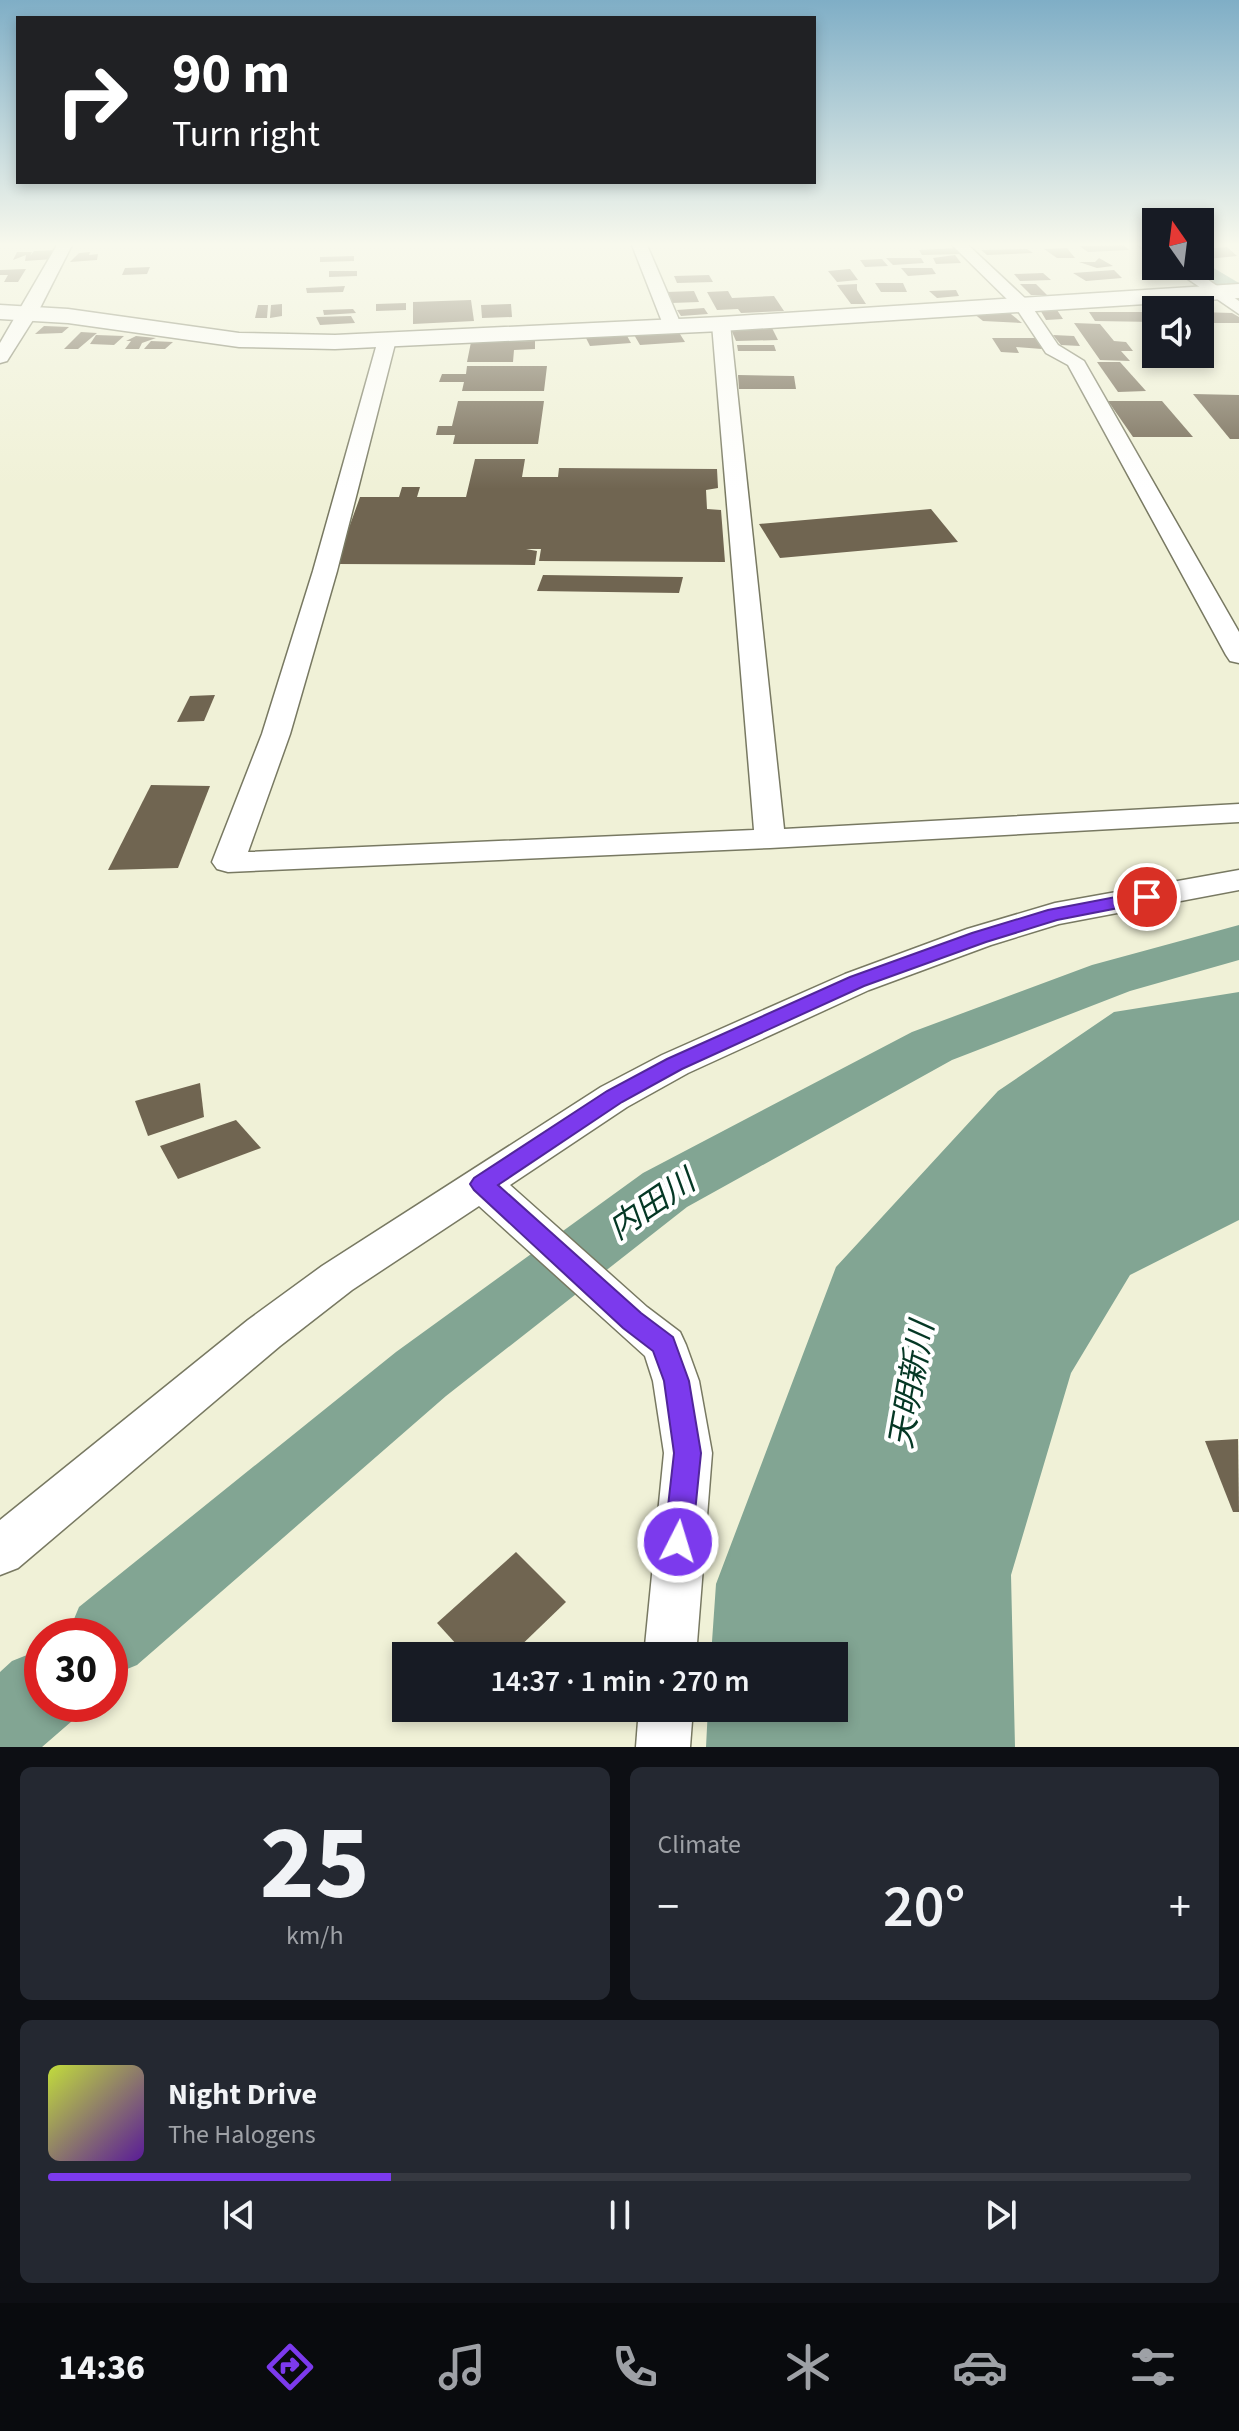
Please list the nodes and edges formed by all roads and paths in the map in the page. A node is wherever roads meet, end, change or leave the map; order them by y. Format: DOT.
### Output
graph roads {
  1 [pos="20,327"];
  2 [pos="138,327"];
  3 [pos="673,327"];
  4 [pos="681,327"];
  5 [pos="721,327"];
  6 [pos="1037,327"];
  7 [pos="387,340"];
  8 [pos="0,357"];
  9 [pos="1239,655"];
  10 [pos="1239,813"];
  11 [pos="770,839"];
  12 [pos="1239,880"];
  13 [pos="482,1184"];
  14 [pos="0,1551"];
  15 [pos="671,1642"];
  16 [pos="665,1722"];
  17 [pos="663,1747"];
  1 -- 8 [label="street"];
  2 -- 7 [label="main road"];
  3 -- 4 [label="main road"];
  3 -- 7 [label="main road"];
  5 -- 11 [label="street"];
  6 -- 9 [label="street"];
  7 -- 11 [label="street"];
  10 -- 11 [label="street"];
  12 -- 13 [label="street"];
  13 -- 14 [label="street"];
  13 -- 15 [label="street"];
  16 -- 17 [label="street"];
}
